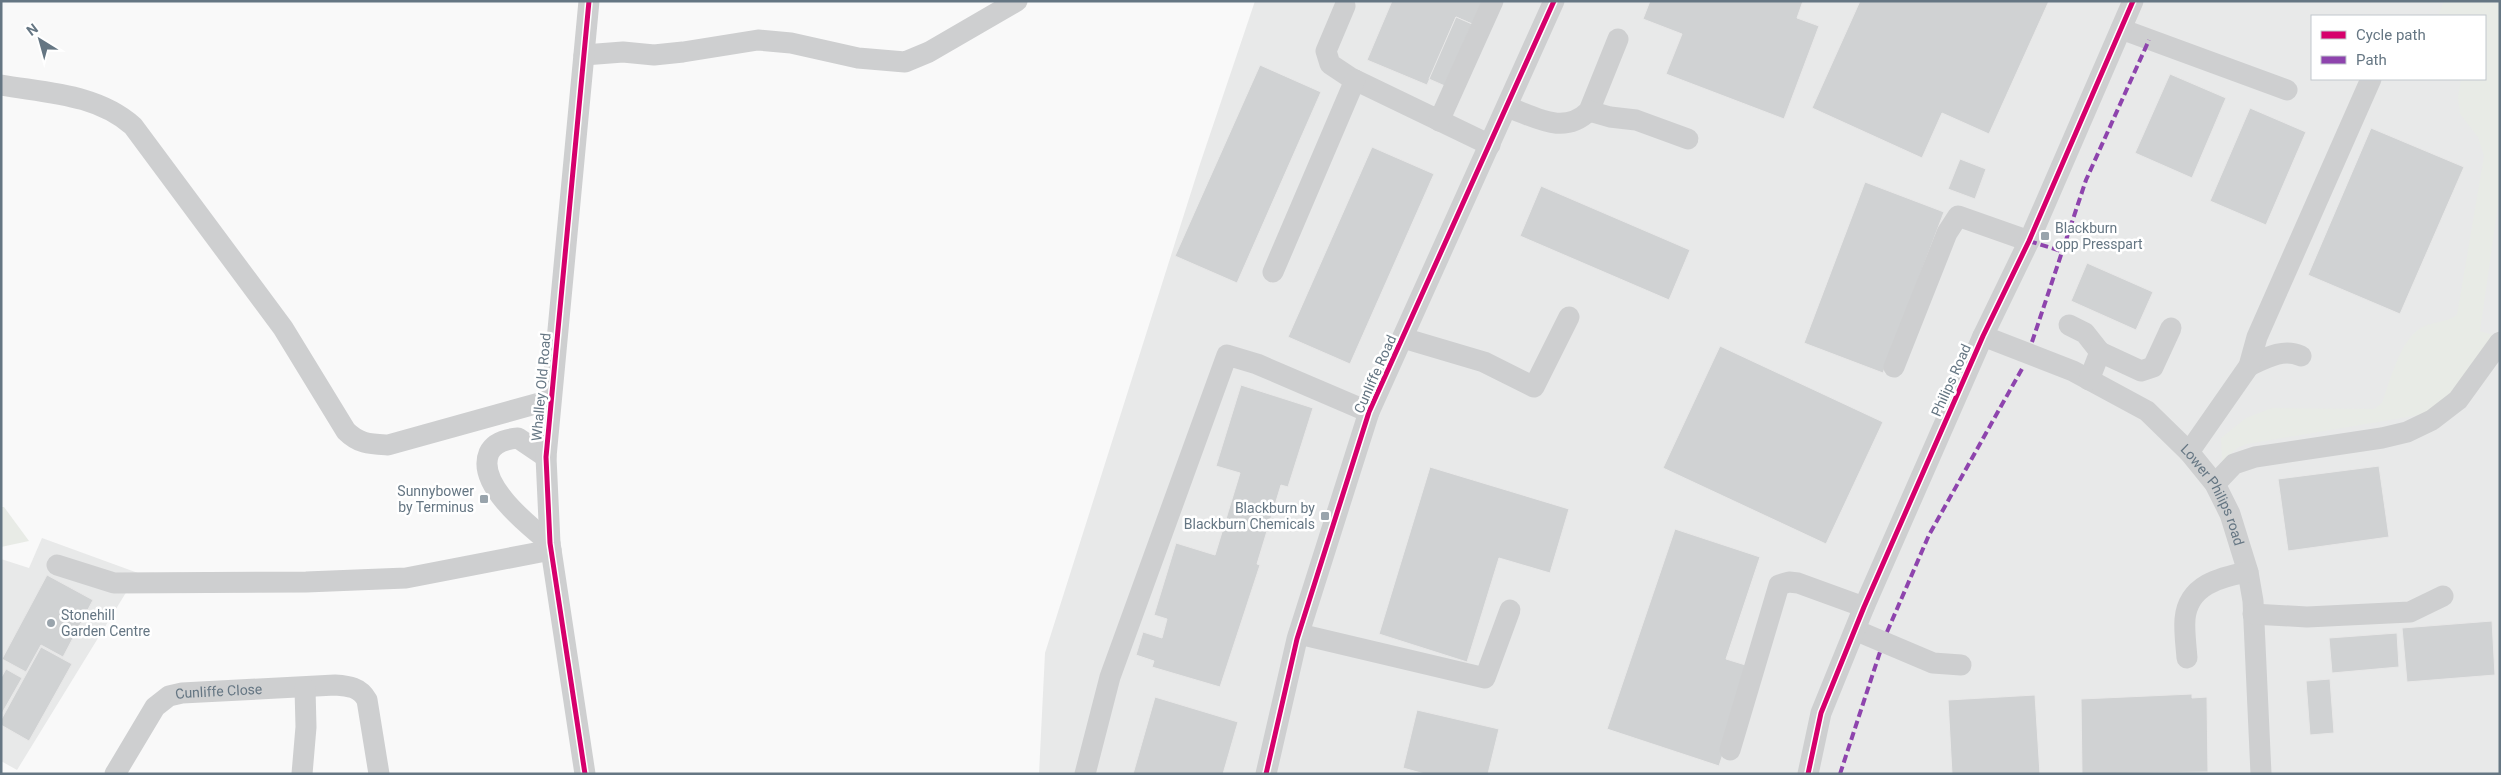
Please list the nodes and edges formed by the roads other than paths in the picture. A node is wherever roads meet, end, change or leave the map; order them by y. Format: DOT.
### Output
graph roads {
  1 [pos="589,1"];
  2 [pos="1017,1"];
  3 [pos="1493,1"];
  4 [pos="1554,1"];
  5 [pos="2133,1"];
  6 [pos="1345,6"];
  7 [pos="2121,29"];
  8 [pos="1618,39"];
  9 [pos="584,55"];
  10 [pos="1355,80"];
  11 [pos="2371,80"];
  12 [pos="1,84"];
  13 [pos="2287,90"];
  14 [pos="1507,106"];
  15 [pos="1589,111"];
  16 [pos="1439,121"];
  17 [pos="1688,139"];
  18 [pos="1490,145"];
  19 [pos="2029,241"];
  20 [pos="1273,272"];
  21 [pos="1569,317"];
  22 [pos="2069,325"];
  23 [pos="2171,328"];
  24 [pos="1983,336"];
  25 [pos="1402,338"];
  26 [pos="2500,342"];
  27 [pos="2100,352"];
  28 [pos="2301,356"];
  29 [pos="2249,366"];
  30 [pos="1894,367"];
  31 [pos="2089,380"];
  32 [pos="550,400"];
  33 [pos="1368,412"];
  34 [pos="2189,452"];
  35 [pos="546,457"];
  36 [pos="2214,484"];
  37 [pos="550,547"];
  38 [pos="57,565"];
  39 [pos="2248,572"];
  40 [pos="2443,596"];
  41 [pos="1864,607"];
  42 [pos="1510,610"];
  43 [pos="2253,614"];
  44 [pos="1855,630"];
  45 [pos="1299,634"];
  46 [pos="2187,658"];
  47 [pos="1961,665"];
  48 [pos="305,688"];
  49 [pos="1730,750"];
  50 [pos="114,774"];
  51 [pos="302,774"];
  52 [pos="379,774"];
  53 [pos="585,774"];
  54 [pos="1085,774"];
  55 [pos="1266,774"];
  56 [pos="1808,774"];
  57 [pos="2261,774"];
  1 -- 9 [label="street, Whalley Old Road"];
  2 -- 9 [label="street"];
  3 -- 16 [label="street"];
  4 -- 14 [label="street, Cunliffe Road"];
  5 -- 7 [label="street, Philips Road"];
  6 -- 10 [label="street"];
  7 -- 13 [label="street"];
  7 -- 19 [label="street, Philips Road"];
  8 -- 15 [label="street"];
  9 -- 32 [label="street, Whalley Old Road"];
  10 -- 16 [label="street"];
  10 -- 20 [label="street"];
  11 -- 29 [label="street"];
  12 -- 32 [label="street"];
  14 -- 15 [label="street"];
  14 -- 18 [label="street, Cunliffe Road"];
  15 -- 17 [label="street"];
  16 -- 18 [label="street"];
  18 -- 25 [label="street, Cunliffe Road"];
  19 -- 24 [label="street, Philips Road"];
  19 -- 30 [label="street"];
  21 -- 25 [label="street"];
  22 -- 27 [label="street"];
  23 -- 27 [label="street"];
  24 -- 31 [label="street, Lower Philips road"];
  24 -- 41 [label="street, Philips Road"];
  25 -- 33 [label="street, Cunliffe Road"];
  26 -- 36 [label="street"];
  27 -- 31 [label="street"];
  28 -- 29 [label="street"];
  29 -- 34 [label="street"];
  31 -- 34 [label="street, Lower Philips road"];
  32 -- 35 [label="street, Whalley Old Road"];
  33 -- 45 [label="street, Cunliffe Road"];
  33 -- 54 [label="street"];
  34 -- 36 [label="street, Lower Philips road"];
  35 -- 37 [label="street, Whalley Old Road"];
  35 -- 37 [label="street"];
  36 -- 39 [label="street, Lower Philips road"];
  37 -- 38 [label="street"];
  37 -- 53 [label="street, Whalley Old Road"];
  39 -- 43 [label="street, Lower Philips road"];
  39 -- 46 [label="street"];
  40 -- 43 [label="street"];
  41 -- 44 [label="street, Philips Road"];
  41 -- 49 [label="street"];
  42 -- 45 [label="street"];
  43 -- 57 [label="street, Lower Philips road"];
  44 -- 47 [label="street"];
  44 -- 56 [label="street, Philips Road"];
  45 -- 55 [label="street, Cunliffe Road"];
  48 -- 50 [label="street, Cunliffe Close"];
  48 -- 51 [label="street"];
  48 -- 52 [label="street, Cunliffe Close"];
}
